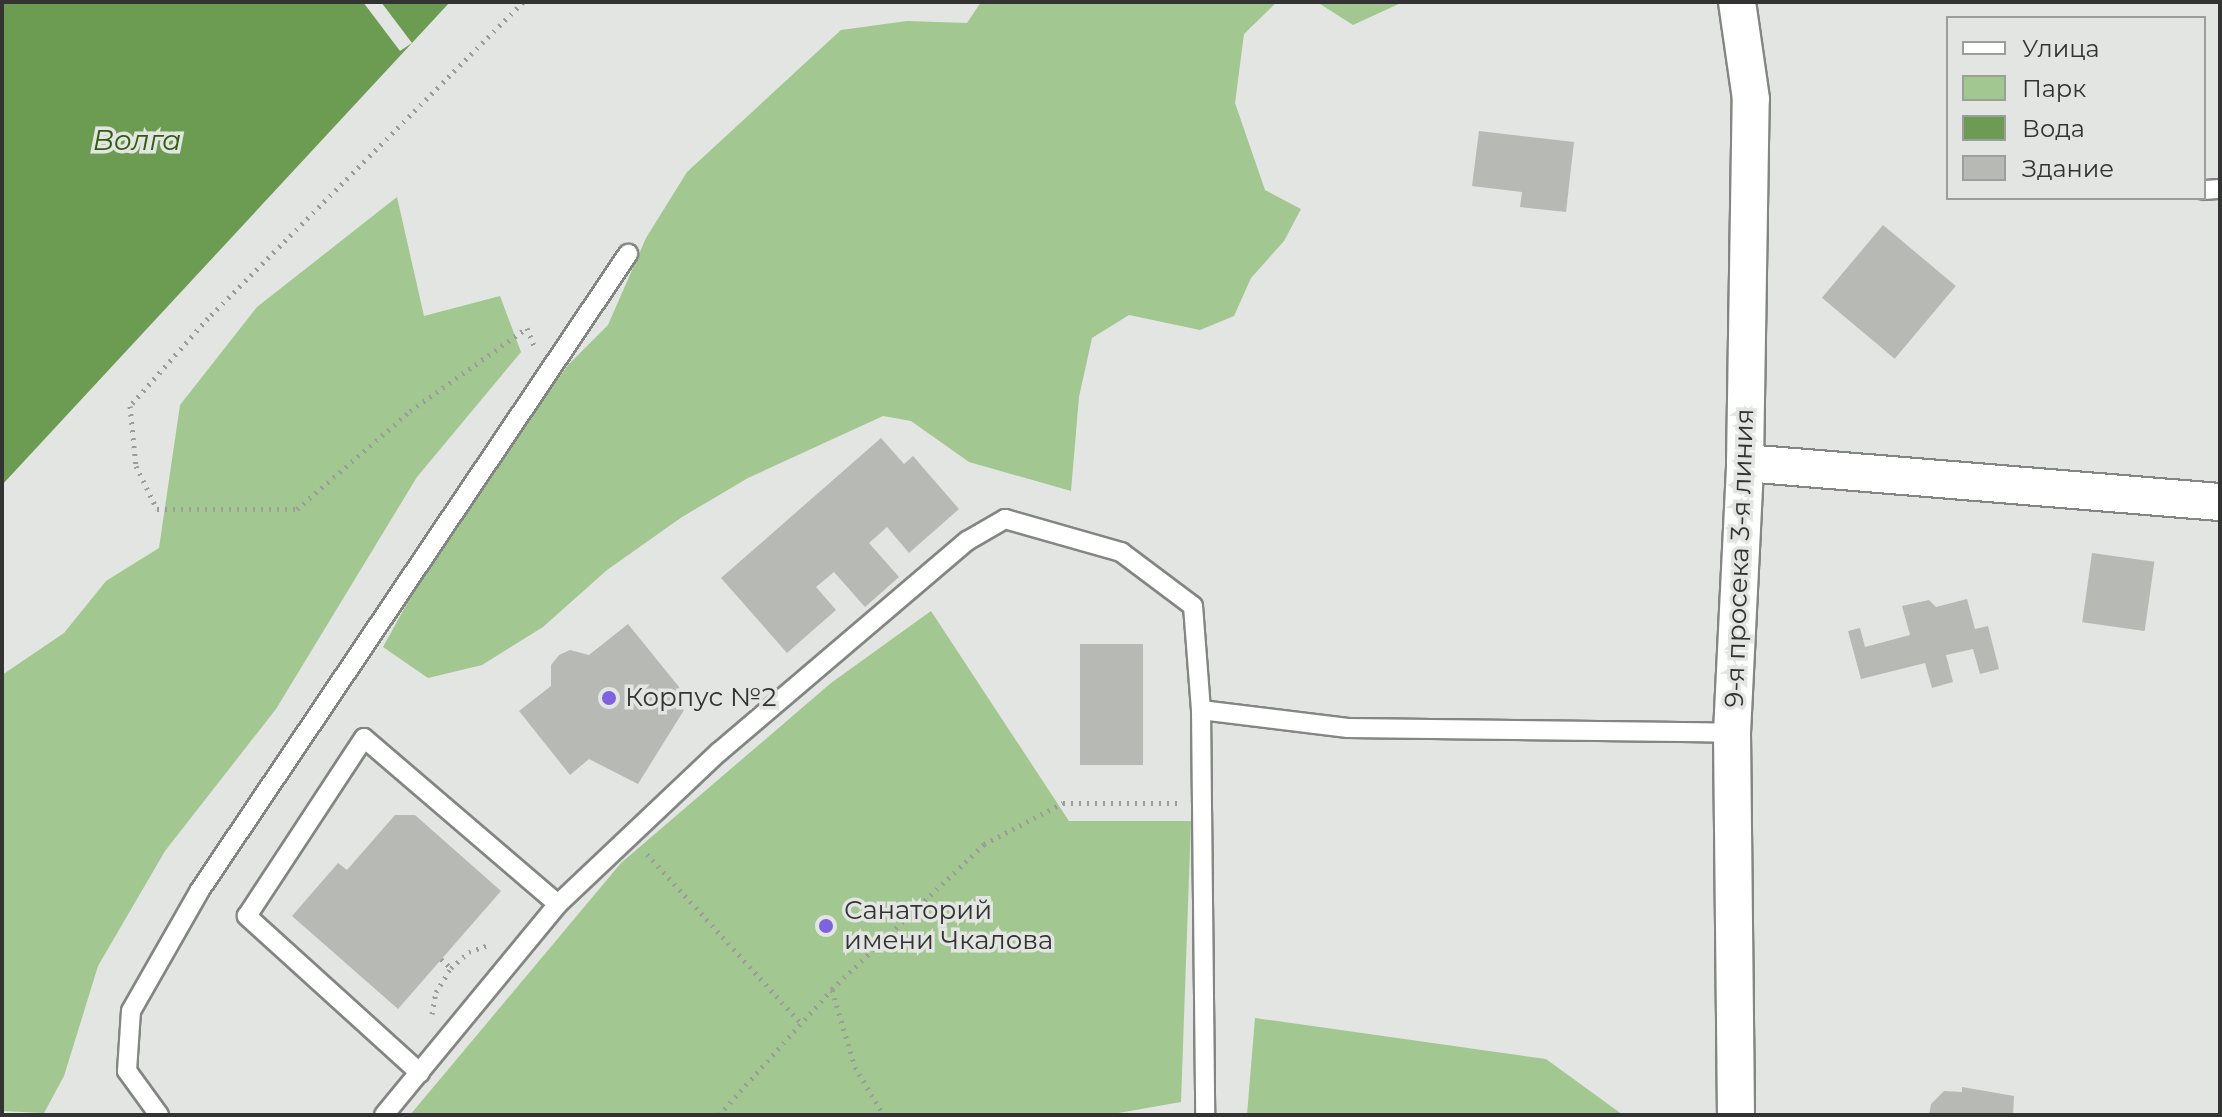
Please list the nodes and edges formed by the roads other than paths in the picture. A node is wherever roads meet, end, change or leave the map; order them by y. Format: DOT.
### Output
graph roads {
  1 [pos="1737,2"];
  2 [pos="628,254"];
  3 [pos="1745,463"];
  4 [pos="2220,502"];
  5 [pos="1201,710"];
  6 [pos="1732,733"];
  7 [pos="558,904"];
  8 [pos="420,1073"];
  9 [pos="159,1115"];
  10 [pos="384,1115"];
  11 [pos="1205,1115"];
  12 [pos="1736,1115"];
  1 -- 3 [label="street, 9-я просека 3-я линия"];
  2 -- 9 [label="lane"];
  3 -- 4 [label="street"];
  3 -- 6 [label="street, 9-я просека 3-я линия"];
  5 -- 6 [label="lane"];
  5 -- 7 [label="lane"];
  5 -- 11 [label="lane"];
  6 -- 12 [label="street, 9-я просека 3-я линия"];
  7 -- 8 [label="lane"];
  7 -- 8 [label="lane"];
  8 -- 10 [label="lane"];
}
